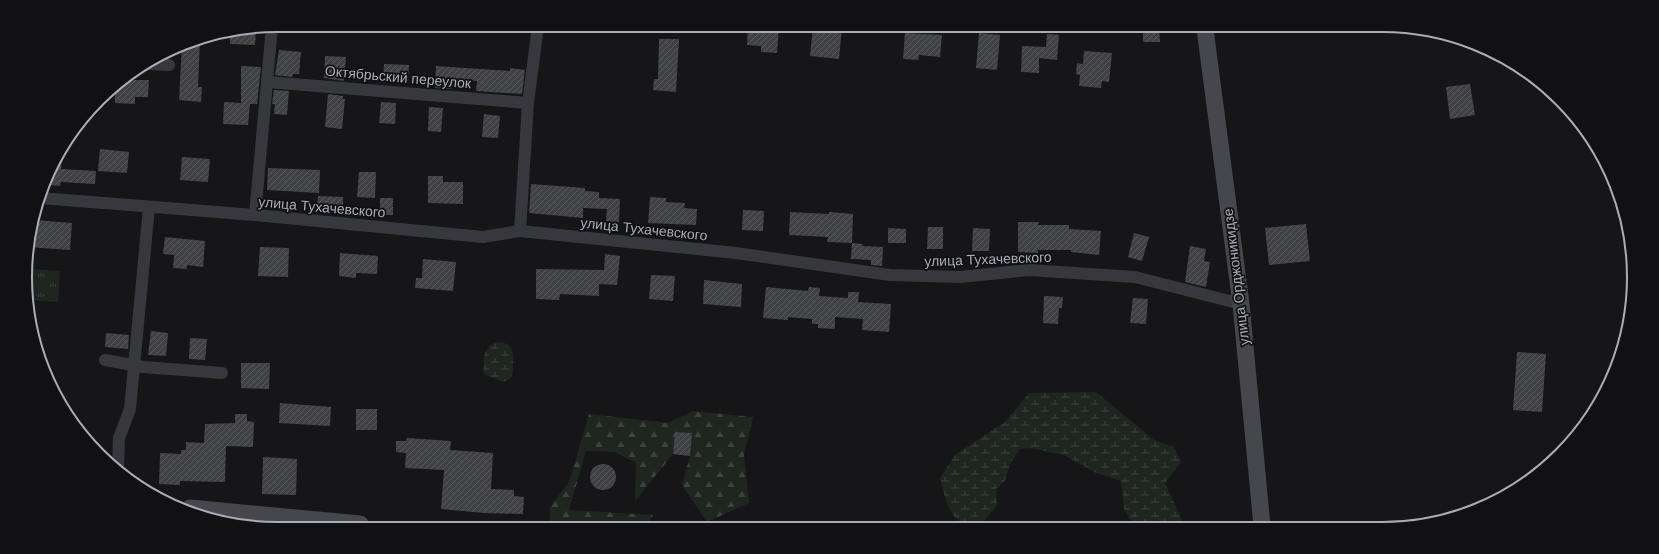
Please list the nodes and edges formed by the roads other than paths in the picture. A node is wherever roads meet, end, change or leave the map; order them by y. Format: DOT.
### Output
graph roads {
  1 [pos="271,32"];
  2 [pos="537,32"];
  3 [pos="1205,32"];
  4 [pos="155,64"];
  5 [pos="169,65"];
  6 [pos="267,82"];
  7 [pos="528,103"];
  8 [pos="45,198"];
  9 [pos="149,207"];
  10 [pos="255,215"];
  11 [pos="520,231"];
  12 [pos="1241,304"];
  13 [pos="106,360"];
  14 [pos="135,364"];
  15 [pos="222,373"];
  16 [pos="118,463"];
  17 [pos="197,509"];
  18 [pos="339,522"];
  19 [pos="1262,522"];
  1 -- 6 [label="street"];
  2 -- 7 [label="street"];
  3 -- 12 [label="main road, улица Орджоникидзе"];
  4 -- 5 [label="street"];
  6 -- 7 [label="street, Октябрьский переулок"];
  6 -- 10 [label="street"];
  7 -- 11 [label="street"];
  8 -- 9 [label="street, улица Тухачевского"];
  9 -- 10 [label="street, улица Тухачевского"];
  9 -- 14 [label="street"];
  10 -- 11 [label="street, улица Тухачевского"];
  11 -- 12 [label="street, улица Тухачевского"];
  12 -- 19 [label="main road, улица Орджоникидзе"];
  13 -- 14 [label="street"];
  14 -- 15 [label="street"];
  14 -- 16 [label="street"];
  17 -- 18 [label="main road"];
}
